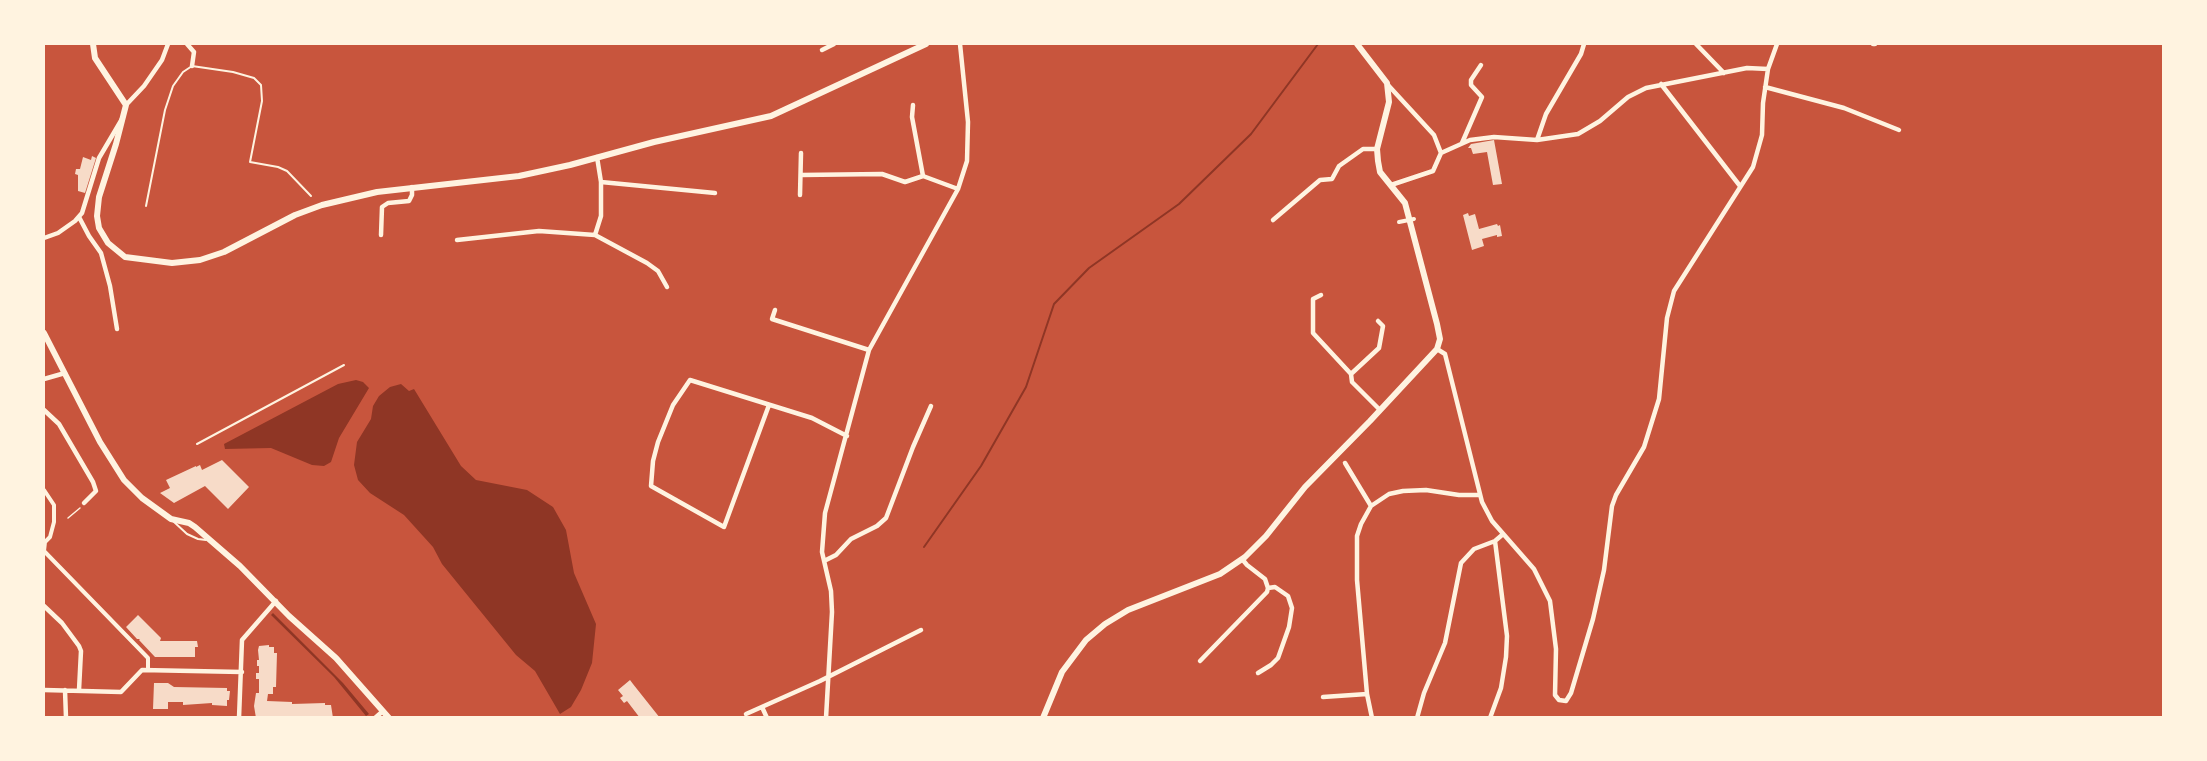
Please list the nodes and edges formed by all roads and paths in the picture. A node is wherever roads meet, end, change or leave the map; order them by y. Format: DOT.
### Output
graph roads {
  1 [pos="93,44"];
  2 [pos="168,44"];
  3 [pos="187,44"];
  4 [pos="834,44"];
  5 [pos="926,44"];
  6 [pos="960,44"];
  7 [pos="1357,44"];
  8 [pos="1584,44"];
  9 [pos="1696,44"];
  10 [pos="1777,44"];
  11 [pos="822,50"];
  12 [pos="1480,65"];
  13 [pos="192,66"];
  14 [pos="1768,69"];
  15 [pos="1724,73"];
  16 [pos="1387,83"];
  17 [pos="1661,84"];
  18 [pos="1765,87"];
  19 [pos="126,105"];
  20 [pos="913,105"];
  21 [pos="124,117"];
  22 [pos="1899,130"];
  23 [pos="1537,140"];
  24 [pos="1462,143"];
  25 [pos="1377,149"];
  26 [pos="801,153"];
  27 [pos="1441,153"];
  28 [pos="597,157"];
  29 [pos="801,175"];
  30 [pos="923,176"];
  31 [pos="601,182"];
  32 [pos="1391,185"];
  33 [pos="1740,186"];
  34 [pos="412,187"];
  35 [pos="958,189"];
  36 [pos="715,193"];
  37 [pos="800,195"];
  38 [pos="310,196"];
  39 [pos="146,206"];
  40 [pos="80,217"];
  41 [pos="1412,219"];
  42 [pos="1273,220"];
  43 [pos="1399,222"];
  44 [pos="381,235"];
  45 [pos="595,235"];
  46 [pos="44,238"];
  47 [pos="457,240"];
  48 [pos="667,287"];
  49 [pos="1321,295"];
  50 [pos="775,310"];
  51 [pos="1378,321"];
  52 [pos="117,329"];
  53 [pos="44,333"];
  54 [pos="1437,349"];
  55 [pos="869,350"];
  56 [pos="344,365"];
  57 [pos="65,373"];
  58 [pos="1351,374"];
  59 [pos="44,379"];
  60 [pos="769,405"];
  61 [pos="931,406"];
  62 [pos="44,410"];
  63 [pos="1380,410"];
  64 [pos="847,436"];
  65 [pos="197,444"];
  66 [pos="1345,463"];
  67 [pos="44,490"];
  68 [pos="1479,495"];
  69 [pos="84,503"];
  70 [pos="1371,506"];
  71 [pos="68,518"];
  72 [pos="171,519"];
  73 [pos="1502,535"];
  74 [pos="210,540"];
  75 [pos="1495,541"];
  76 [pos="1242,559"];
  77 [pos="824,561"];
  78 [pos="1268,588"];
  79 [pos="274,603"];
  80 [pos="44,606"];
  81 [pos="921,630"];
  82 [pos="1200,661"];
  83 [pos="148,670"];
  84 [pos="242,672"];
  85 [pos="1258,673"];
  86 [pos="828,676"];
  87 [pos="44,690"];
  88 [pos="65,690"];
  89 [pos="79,690"];
  90 [pos="1366,693"];
  91 [pos="1323,697"];
  92 [pos="762,707"];
  93 [pos="383,711"];
  94 [pos="746,714"];
  95 [pos="66,717"];
  96 [pos="239,717"];
  97 [pos="376,717"];
  98 [pos="389,717"];
  99 [pos="767,717"];
  100 [pos="825,717"];
  101 [pos="1043,717"];
  102 [pos="1372,717"];
  103 [pos="1417,717"];
  104 [pos="1490,717"];
  1 -- 19 [label="street"];
  2 -- 19 [label="street"];
  3 -- 13 [label="street"];
  4 -- 11 [label="street"];
  5 -- 28 [label="street"];
  6 -- 35 [label="street"];
  7 -- 16 [label="street"];
  8 -- 23 [label="street"];
  9 -- 15 [label="street"];
  10 -- 14 [label="street"];
  12 -- 24 [label="street"];
  13 -- 38 [label="lane"];
  13 -- 39 [label="lane"];
  14 -- 15 [label="street"];
  14 -- 18 [label="street"];
  15 -- 17 [label="street"];
  16 -- 25 [label="street"];
  16 -- 27 [label="street"];
  17 -- 23 [label="street"];
  17 -- 33 [label="street"];
  18 -- 22 [label="street"];
  18 -- 33 [label="street"];
  19 -- 21 [label="street"];
  20 -- 30 [label="street"];
  21 -- 34 [label="street"];
  21 -- 40 [label="street"];
  23 -- 24 [label="street"];
  24 -- 27 [label="street"];
  25 -- 32 [label="street"];
  25 -- 42 [label="street"];
  26 -- 29 [label="street"];
  27 -- 32 [label="street"];
  28 -- 31 [label="street"];
  28 -- 34 [label="street"];
  29 -- 30 [label="street"];
  29 -- 37 [label="street"];
  30 -- 35 [label="street"];
  31 -- 36 [label="street"];
  31 -- 45 [label="street"];
  32 -- 41 [label="street"];
  33 -- 73 [label="street"];
  34 -- 44 [label="street"];
  35 -- 55 [label="street"];
  40 -- 46 [label="street"];
  40 -- 52 [label="street"];
  41 -- 43 [label="street"];
  41 -- 54 [label="street"];
  45 -- 47 [label="street"];
  45 -- 48 [label="street"];
  49 -- 58 [label="street"];
  50 -- 55 [label="street"];
  51 -- 58 [label="street"];
  53 -- 57 [label="street"];
  54 -- 63 [label="street"];
  54 -- 68 [label="street"];
  55 -- 64 [label="street"];
  56 -- 65 [label="lane"];
  57 -- 59 [label="street"];
  57 -- 72 [label="street"];
  58 -- 63 [label="street"];
  60 -- 60 [label="street"];
  60 -- 64 [label="street"];
  61 -- 77 [label="street"];
  62 -- 69 [label="street"];
  63 -- 76 [label="street"];
  64 -- 77 [label="street"];
  66 -- 70 [label="street"];
  67 -- 83 [label="street"];
  68 -- 70 [label="street"];
  68 -- 73 [label="street"];
  69 -- 71 [label="path"];
  70 -- 90 [label="street"];
  72 -- 74 [label="street"];
  72 -- 74 [label="lane"];
  73 -- 75 [label="street"];
  74 -- 79 [label="street"];
  75 -- 103 [label="street"];
  75 -- 104 [label="street"];
  76 -- 78 [label="street"];
  76 -- 101 [label="street"];
  77 -- 86 [label="street"];
  78 -- 82 [label="street"];
  78 -- 85 [label="street"];
  79 -- 84 [label="street"];
  79 -- 93 [label="street"];
  80 -- 89 [label="street"];
  81 -- 86 [label="street"];
  83 -- 84 [label="street"];
  83 -- 89 [label="street"];
  84 -- 96 [label="street"];
  86 -- 92 [label="street"];
  86 -- 100 [label="street"];
  87 -- 88 [label="street"];
  88 -- 89 [label="street"];
  88 -- 95 [label="street"];
  90 -- 91 [label="street"];
  90 -- 102 [label="street"];
  92 -- 94 [label="street"];
  92 -- 99 [label="street"];
  93 -- 97 [label="street"];
  93 -- 98 [label="street"];
}
